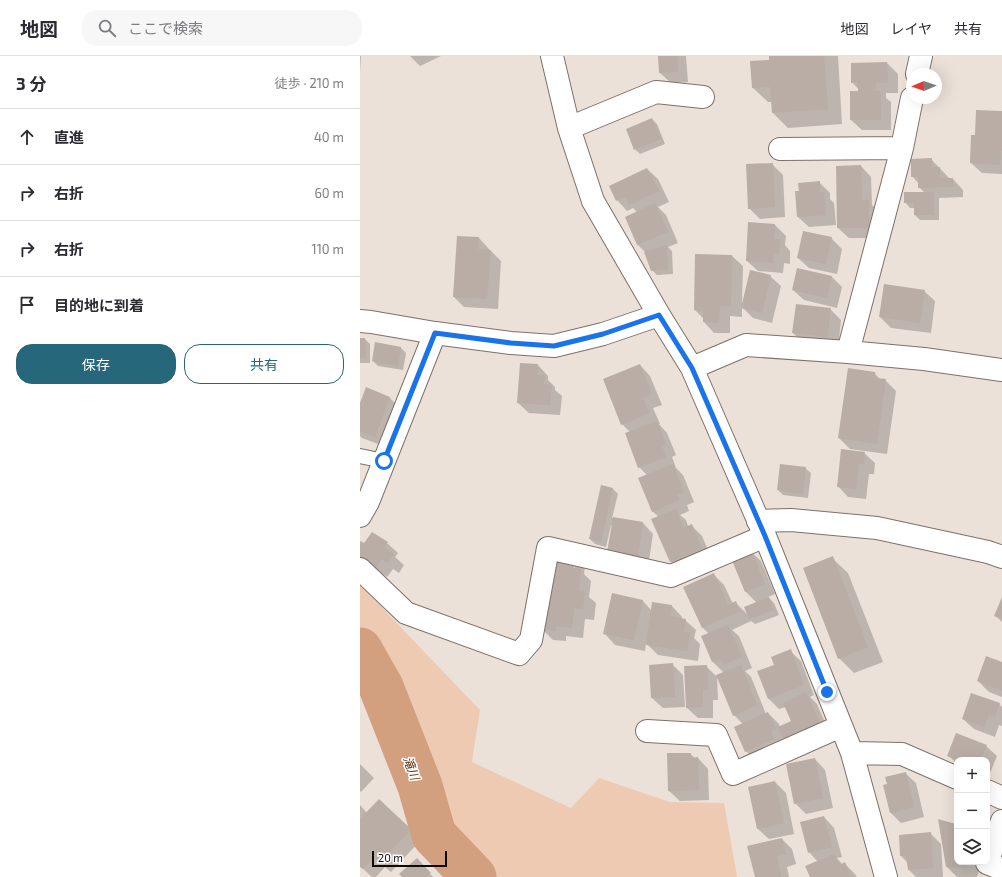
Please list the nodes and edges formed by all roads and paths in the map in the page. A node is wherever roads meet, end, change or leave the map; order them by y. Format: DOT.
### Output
graph roads {
  1 [pos="552,56"];
  2 [pos="921,56"];
  3 [pos="919,68"];
  4 [pos="703,97"];
  5 [pos="911,104"];
  6 [pos="569,128"];
  7 [pos="902,148"];
  8 [pos="780,149"];
  9 [pos="659,315"];
  10 [pos="360,321"];
  11 [pos="435,333"];
  12 [pos="848,352"];
  13 [pos="692,368"];
  14 [pos="1002,370"];
  15 [pos="360,456"];
  16 [pos="384,461"];
  17 [pos="360,516"];
  18 [pos="762,529"];
  19 [pos="1002,557"];
  20 [pos="360,569"];
  21 [pos="841,726"];
  22 [pos="647,731"];
  23 [pos="852,753"];
  24 [pos="954,777"];
  25 [pos="990,792"];
  26 [pos="1002,798"];
  27 [pos="1002,822"];
  28 [pos="1002,869"];
  29 [pos="886,877"];
  1 -- 6 [label="street"];
  2 -- 3 [label="street"];
  4 -- 6 [label="street"];
  5 -- 7 [label="street"];
  6 -- 9 [label="street"];
  7 -- 8 [label="street"];
  7 -- 12 [label="street"];
  9 -- 11 [label="street"];
  9 -- 13 [label="street"];
  10 -- 11 [label="street"];
  11 -- 16 [label="street"];
  12 -- 13 [label="street"];
  12 -- 14 [label="street"];
  13 -- 18 [label="street"];
  15 -- 16 [label="lane"];
  16 -- 17 [label="street"];
  18 -- 19 [label="street"];
  18 -- 20 [label="street"];
  18 -- 21 [label="street"];
  21 -- 22 [label="street"];
  21 -- 23 [label="street"];
  23 -- 24 [label="street"];
  23 -- 29 [label="street"];
  25 -- 26 [label="street"];
  27 -- 28 [label="street"];
}
